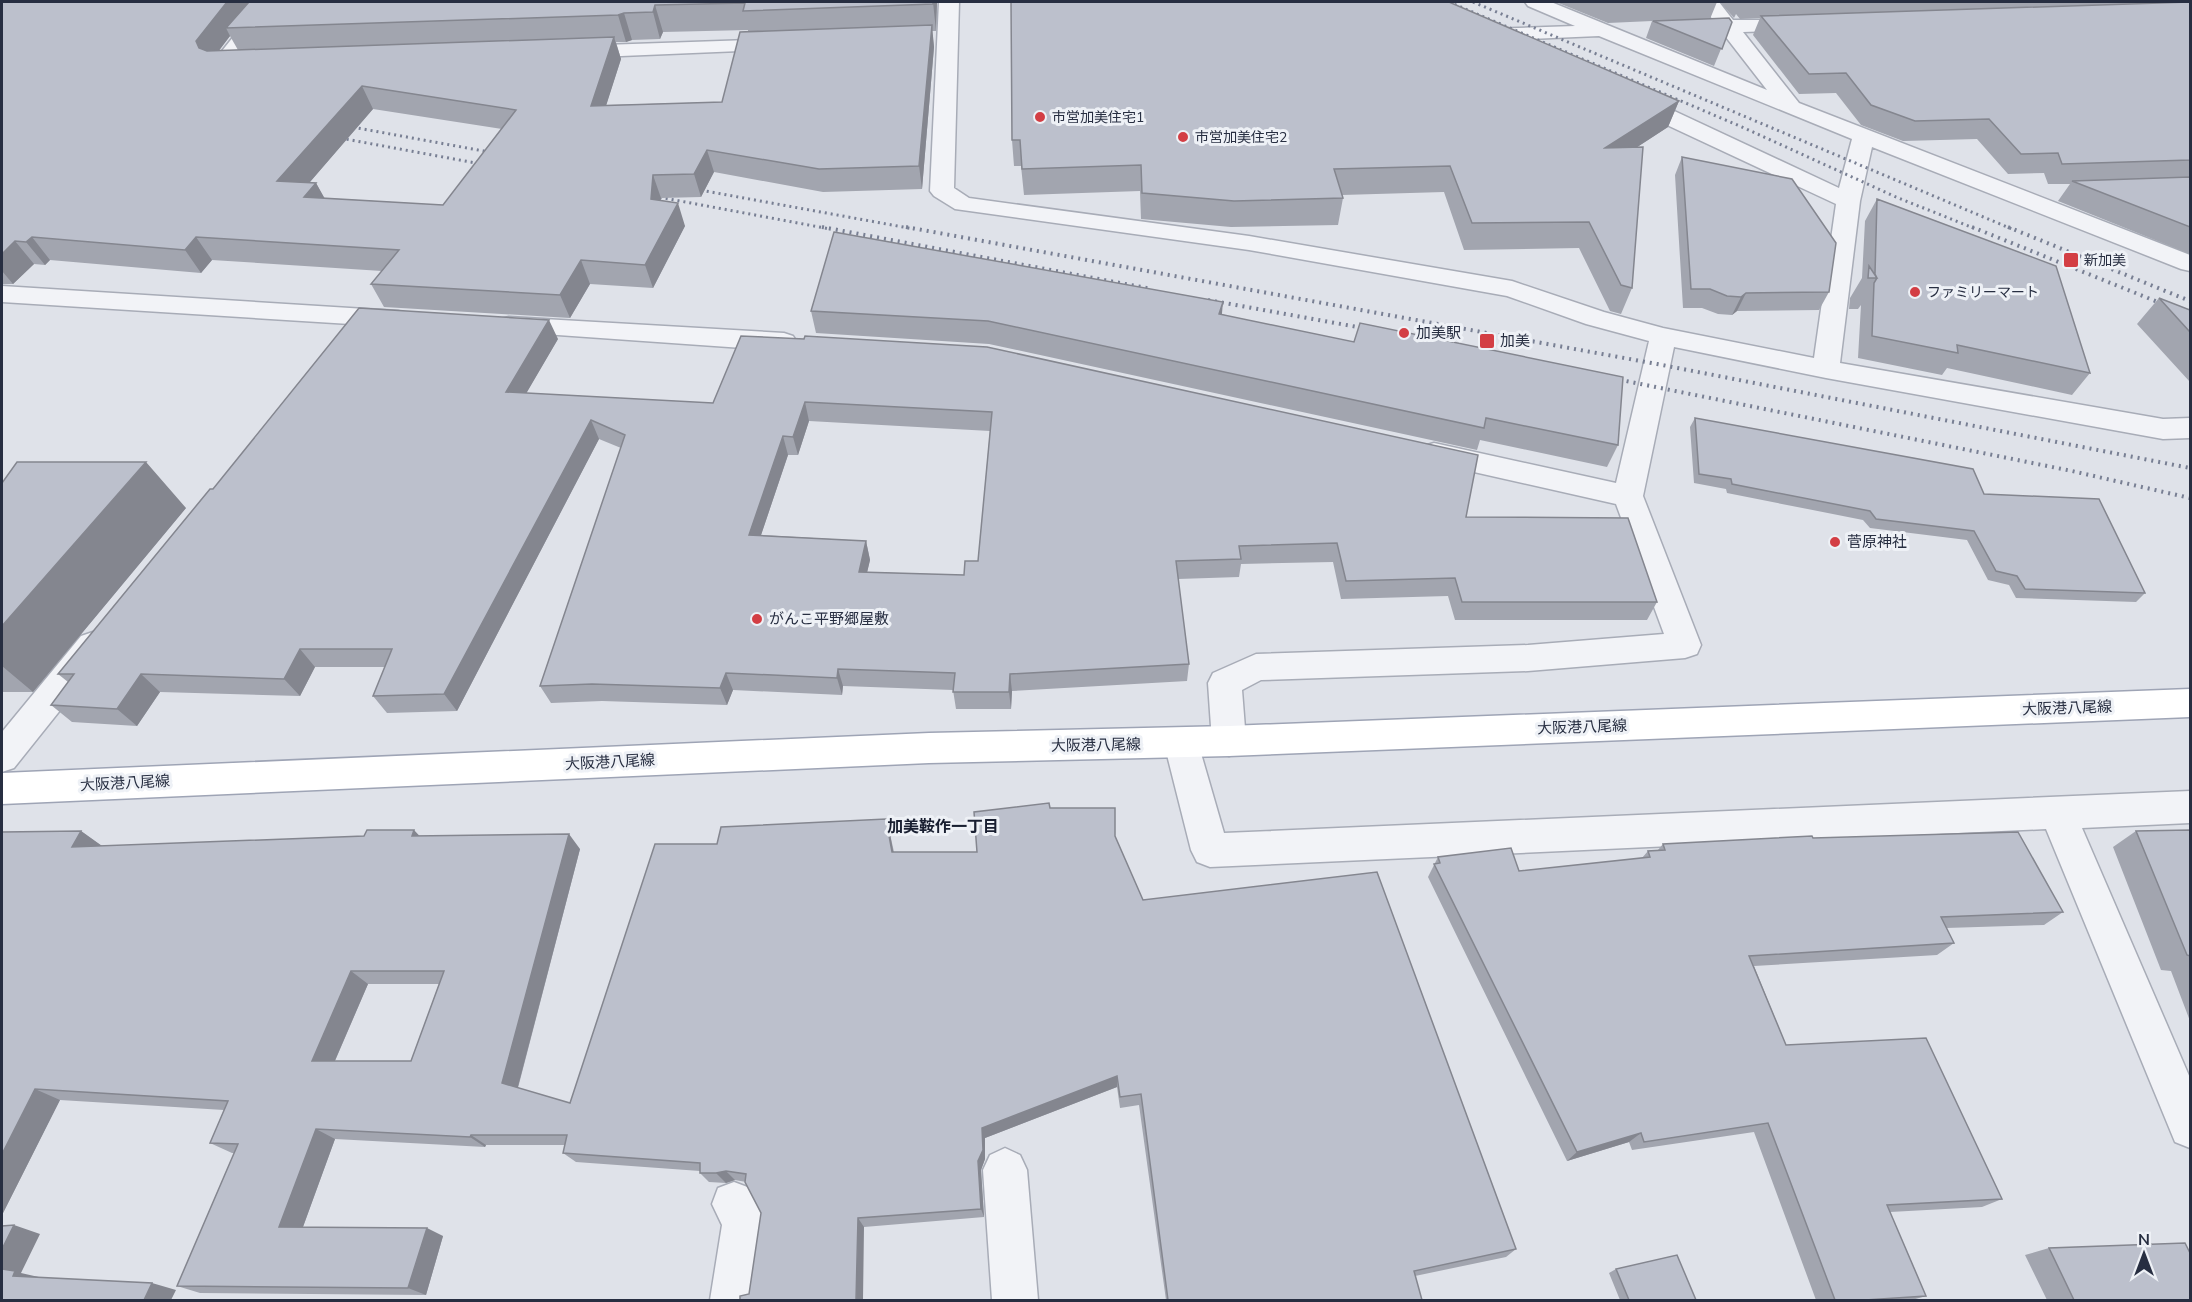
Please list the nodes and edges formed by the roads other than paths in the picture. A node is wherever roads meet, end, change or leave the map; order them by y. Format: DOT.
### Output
graph roads {
  1 [pos="271,2"];
  2 [pos="949,2"];
  3 [pos="1535,2"];
  4 [pos="1709,2"];
  5 [pos="1822,23"];
  6 [pos="1465,25"];
  7 [pos="1728,26"];
  8 [pos="1671,28"];
  9 [pos="1648,29"];
  10 [pos="1602,30"];
  11 [pos="1487,35"];
  12 [pos="804,44"];
  13 [pos="554,53"];
  14 [pos="1527,53"];
  15 [pos="269,63"];
  16 [pos="1608,89"];
  17 [pos="1790,106"];
  18 [pos="1864,135"];
  19 [pos="2066,192"];
  20 [pos="2010,194"];
  21 [pos="1848,201"];
  22 [pos="2190,264"];
  23 [pos="2,294"];
  24 [pos="362,316"];
  25 [pos="421,320"];
  26 [pos="480,324"];
  27 [pos="1663,336"];
  28 [pos="339,344"];
  29 [pos="812,344"];
  30 [pos="1826,369"];
  31 [pos="2190,428"];
  32 [pos="1414,449"];
  33 [pos="1628,496"];
  34 [pos="108,627"];
  35 [pos="2190,703"];
  36 [pos="1229,741"];
  37 [pos="1181,743"];
  38 [pos="2,757"];
  39 [pos="2,789"];
  40 [pos="2190,807"];
  41 [pos="2057,813"];
  42 [pos="2190,1127"];
  43 [pos="1005,1170"];
  44 [pos="734,1204"];
  45 [pos="733,1300"];
  46 [pos="1015,1300"];
  1 -- 15 [label="street"];
  2 -- 27 [label="street"];
  3 -- 10 [label="street"];
  4 -- 7 [label="street"];
  5 -- 7 [label="street"];
  6 -- 11 [label="street"];
  7 -- 8 [label="street"];
  7 -- 17 [label="street"];
  9 -- 10 [label="street"];
  10 -- 11 [label="street"];
  10 -- 17 [label="street"];
  11 -- 14 [label="street"];
  12 -- 13 [label="street"];
  16 -- 21 [label="street"];
  17 -- 18 [label="street"];
  18 -- 20 [label="street"];
  18 -- 21 [label="street"];
  19 -- 20 [label="street"];
  20 -- 22 [label="street"];
  21 -- 30 [label="street"];
  23 -- 24 [label="street"];
  24 -- 25 [label="street"];
  24 -- 28 [label="street"];
  26 -- 29 [label="street"];
  27 -- 30 [label="street"];
  27 -- 33 [label="street"];
  30 -- 31 [label="street"];
  32 -- 33 [label="street"];
  33 -- 36 [label="street"];
  34 -- 38 [label="street"];
  35 -- 36 [label="main road, 大阪港八尾線"];
  36 -- 37 [label="main road, 大阪港八尾線"];
  37 -- 39 [label="main road, 大阪港八尾線"];
  37 -- 41 [label="street"];
  40 -- 41 [label="street"];
  41 -- 42 [label="street"];
  43 -- 46 [label="street"];
  44 -- 45 [label="street"];
}
